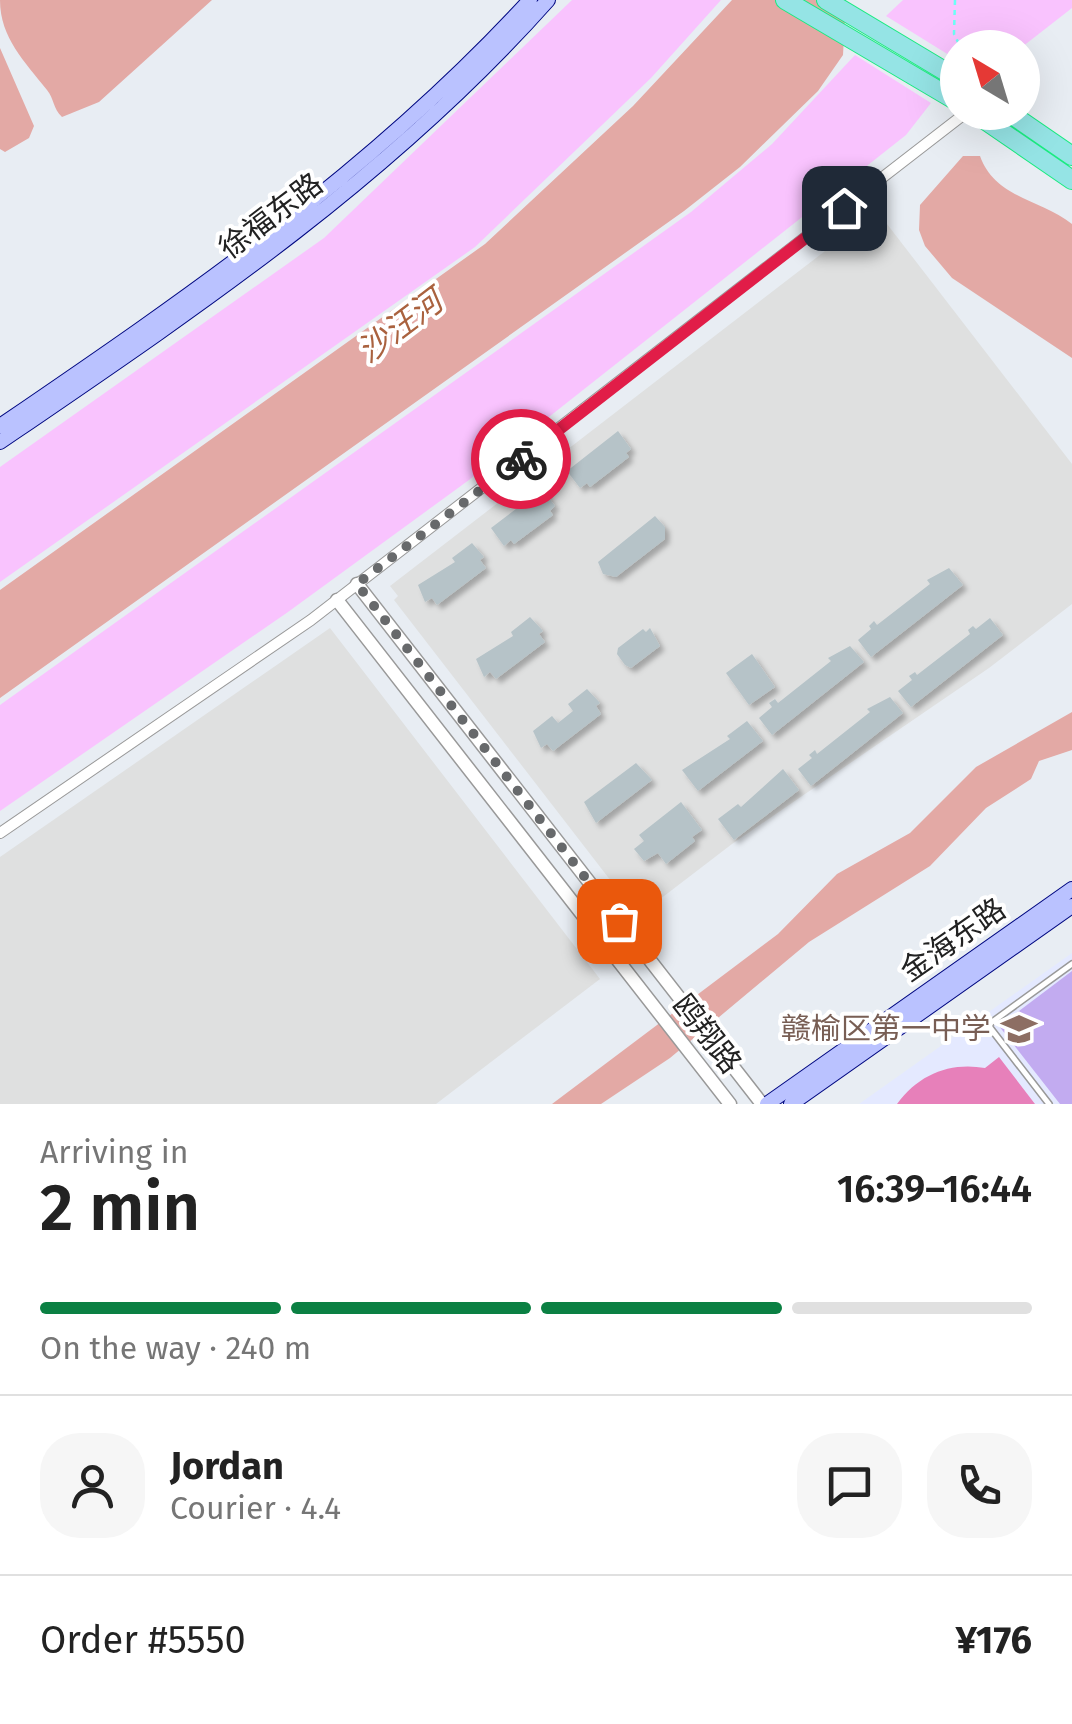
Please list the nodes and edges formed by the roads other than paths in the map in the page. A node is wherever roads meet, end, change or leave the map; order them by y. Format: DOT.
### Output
graph roads {
  1 [pos="530,0"];
  2 [pos="548,0"];
  3 [pos="786,0"];
  4 [pos="826,0"];
  5 [pos="940,68"];
  6 [pos="940,91"];
  7 [pos="947,130"];
  8 [pos="997,130"];
  9 [pos="1034,130"];
  10 [pos="1072,156"];
  11 [pos="1072,180"];
  12 [pos="0,426"];
  13 [pos="0,442"];
  14 [pos="357,584"];
  15 [pos="337,600"];
  16 [pos="0,833"];
  17 [pos="1072,889"];
  18 [pos="1072,906"];
  19 [pos="1072,964"];
  20 [pos="730,1104"];
  21 [pos="764,1104"];
  22 [pos="791,1104"];
  23 [pos="1049,1104"];
  1 -- 12 [label="main road, 徐福东路"];
  2 -- 13 [label="main road, 徐福东路"];
  3 -- 6 [label="highway"];
  4 -- 5 [label="highway"];
  7 -- 14 [label="street"];
  8 -- 11 [label="highway"];
  9 -- 10 [label="highway"];
  14 -- 15 [label="street"];
  14 -- 21 [label="street, 鸥翔路"];
  15 -- 16 [label="street"];
  15 -- 20 [label="street, 鸥翔路"];
  17 -- 21 [label="main road, 金海东路"];
  18 -- 22 [label="main road, 金海东路"];
  19 -- 23 [label="lane"];
}
